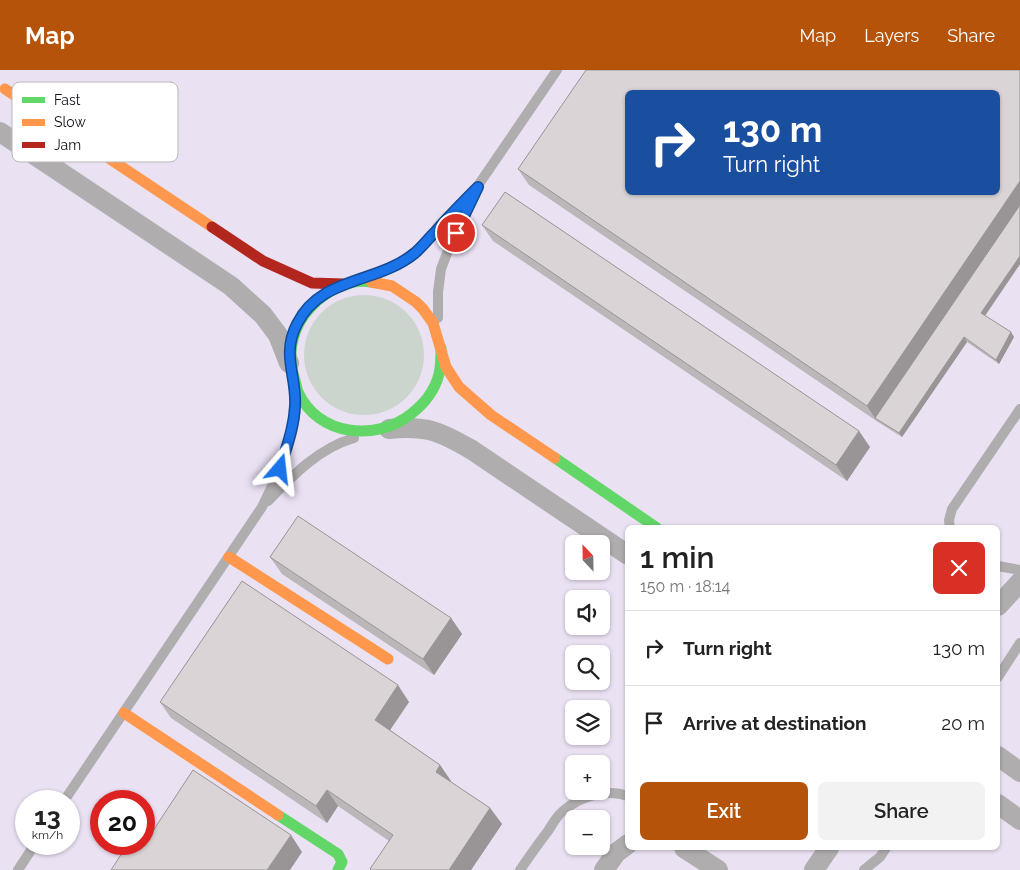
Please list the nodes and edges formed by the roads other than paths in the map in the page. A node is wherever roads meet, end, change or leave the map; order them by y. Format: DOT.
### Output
graph roads {
  1 [pos="556,70"];
  2 [pos="6,89"];
  3 [pos="12,93"];
  4 [pos="0,132"];
  5 [pos="12,140"];
  6 [pos="45,162"];
  7 [pos="115,162"];
  8 [pos="478,187"];
  9 [pos="358,281"];
  10 [pos="343,284"];
  11 [pos="438,334"];
  12 [pos="441,348"];
  13 [pos="291,372"];
  14 [pos="1020,408"];
  15 [pos="381,430"];
  16 [pos="262,507"];
  17 [pos="653,525"];
  18 [pos="950,525"];
  19 [pos="625,553"];
  20 [pos="229,557"];
  21 [pos="1000,566"];
  22 [pos="1020,570"];
  23 [pos="1020,582"];
  24 [pos="1000,604"];
  25 [pos="1020,643"];
  26 [pos="388,659"];
  27 [pos="1000,674"];
  28 [pos="124,713"];
  29 [pos="1000,757"];
  30 [pos="1020,772"];
  31 [pos="72,790"];
  32 [pos="625,795"];
  33 [pos="1000,805"];
  34 [pos="1020,820"];
  35 [pos="625,846"];
  36 [pos="687,850"];
  37 [pos="703,850"];
  38 [pos="829,850"];
  39 [pos="885,850"];
  40 [pos="28,855"];
  41 [pos="880,857"];
  42 [pos="18,870"];
  43 [pos="338,870"];
  44 [pos="520,870"];
  45 [pos="604,870"];
  46 [pos="718,870"];
  47 [pos="814,870"];
  48 [pos="864,870"];
  49 [pos="874,870"];
  1 -- 8 [label="lane"];
  2 -- 3 [label="street"];
  4 -- 5 [label="street"];
  6 -- 13 [label="street"];
  7 -- 10 [label="street"];
  8 -- 9 [label="lane"];
  8 -- 11 [label="lane"];
  9 -- 10 [label="street"];
  9 -- 11 [label="street"];
  10 -- 13 [label="street"];
  11 -- 12 [label="street"];
  12 -- 15 [label="street"];
  12 -- 17 [label="street"];
  13 -- 15 [label="street"];
  13 -- 16 [label="lane"];
  14 -- 18 [label="lane"];
  15 -- 16 [label="lane"];
  15 -- 19 [label="street"];
  16 -- 20 [label="lane"];
  20 -- 26 [label="street"];
  20 -- 28 [label="lane"];
  21 -- 22 [label="lane"];
  23 -- 24 [label="street"];
  25 -- 27 [label="lane"];
  28 -- 31 [label="lane"];
  28 -- 43 [label="street"];
  29 -- 30 [label="street"];
  32 -- 44 [label="lane"];
  33 -- 34 [label="street"];
  35 -- 45 [label="street"];
  36 -- 46 [label="street"];
  37 -- 46 [label="lane"];
  38 -- 47 [label="street"];
  39 -- 41 [label="lane"];
  40 -- 42 [label="lane"];
  41 -- 48 [label="lane"];
  41 -- 49 [label="lane"];
}
